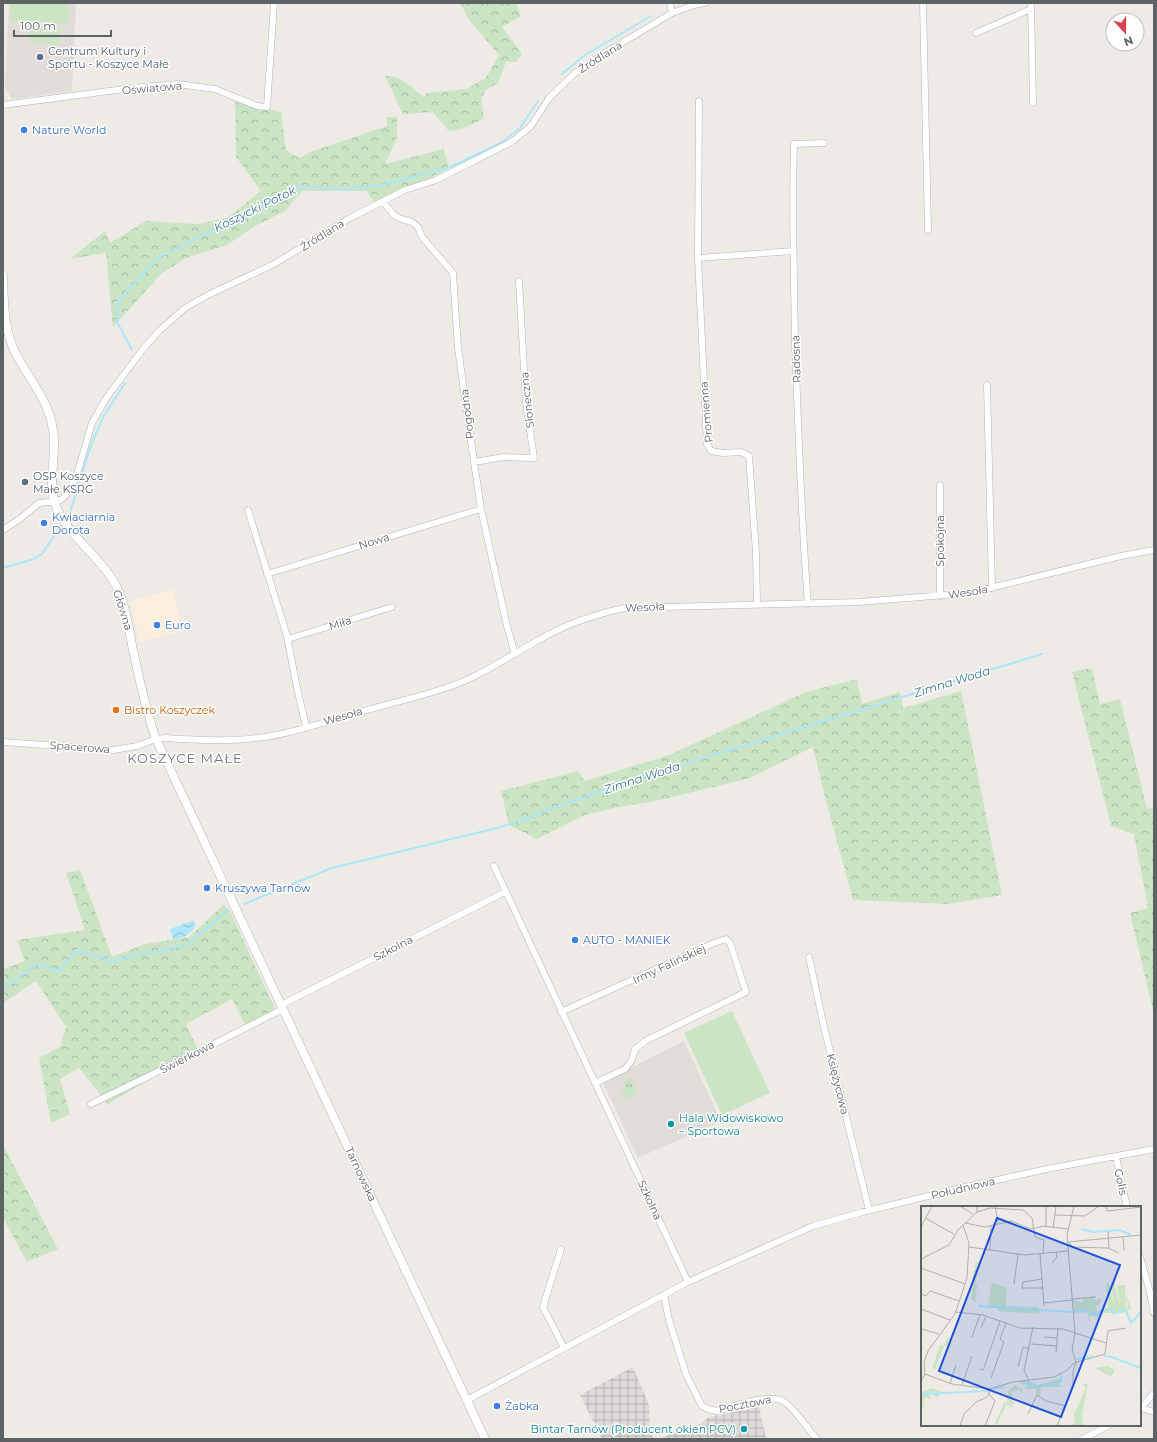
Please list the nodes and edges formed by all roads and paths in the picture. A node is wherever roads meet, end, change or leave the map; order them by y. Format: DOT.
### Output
graph roads {
  1 [pos="274,3"];
  2 [pos="670,3"];
  3 [pos="705,3"];
  4 [pos="923,3"];
  5 [pos="1031,6"];
  6 [pos="672,13"];
  7 [pos="976,33"];
  8 [pos="699,101"];
  9 [pos="1033,104"];
  10 [pos="3,105"];
  11 [pos="824,143"];
  12 [pos="383,202"];
  13 [pos="928,230"];
  14 [pos="793,251"];
  15 [pos="698,258"];
  16 [pos="3,274"];
  17 [pos="518,281"];
  18 [pos="987,385"];
  19 [pos="474,462"];
  20 [pos="940,485"];
  21 [pos="54,503"];
  22 [pos="482,509"];
  23 [pos="248,510"];
  24 [pos="3,530"];
  25 [pos="1154,550"];
  26 [pos="267,574"];
  27 [pos="992,588"];
  28 [pos="940,596"];
  29 [pos="757,604"];
  30 [pos="808,604"];
  31 [pos="392,607"];
  32 [pos="288,639"];
  33 [pos="515,654"];
  34 [pos="306,726"];
  35 [pos="156,739"];
  36 [pos="3,742"];
  37 [pos="494,866"];
  38 [pos="505,892"];
  39 [pos="235,909"];
  40 [pos="809,957"];
  41 [pos="282,1007"];
  42 [pos="561,1012"];
  43 [pos="595,1083"];
  44 [pos="91,1104"];
  45 [pos="1154,1149"];
  46 [pos="1116,1157"];
  47 [pos="1127,1206"];
  48 [pos="869,1210"];
  49 [pos="561,1248"];
  50 [pos="1141,1260"];
  51 [pos="688,1282"];
  52 [pos="664,1295"];
  53 [pos="1154,1313"];
  54 [pos="564,1348"];
  55 [pos="1154,1392"];
  56 [pos="467,1400"];
  57 [pos="1141,1408"];
  58 [pos="1154,1412"];
  59 [pos="1107,1426"];
  60 [pos="485,1439"];
  61 [pos="816,1439"];
  62 [pos="1083,1439"];
  1 -- 10 [label="street, Oświatowa"];
  2 -- 6 [label="street"];
  3 -- 6 [label="street, Źródlana"];
  4 -- 13 [label="street"];
  5 -- 7 [label="street"];
  5 -- 9 [label="street"];
  6 -- 12 [label="street, Źródlana"];
  8 -- 15 [label="street, Promienna"];
  11 -- 14 [label="street, Radosna"];
  12 -- 19 [label="street, Pogodna"];
  12 -- 21 [label="street, Źródlana"];
  14 -- 15 [label="street"];
  14 -- 30 [label="street, Radosna"];
  15 -- 29 [label="street, Promienna"];
  16 -- 21 [label="street, Główna"];
  17 -- 19 [label="street, Słoneczna"];
  18 -- 27 [label="street"];
  19 -- 22 [label="street, Pogodna"];
  20 -- 28 [label="street, Spokojna"];
  21 -- 24 [label="street, Źródlana"];
  21 -- 35 [label="street, Główna"];
  22 -- 26 [label="street, Nowa"];
  22 -- 33 [label="street, Pogodna"];
  23 -- 26 [label="street"];
  25 -- 27 [label="street, Wesoła"];
  26 -- 32 [label="street"];
  27 -- 28 [label="street, Wesoła"];
  28 -- 30 [label="street, Wesoła"];
  29 -- 30 [label="street, Wesoła"];
  29 -- 33 [label="street, Wesoła"];
  31 -- 32 [label="street, Miła"];
  32 -- 34 [label="street"];
  33 -- 34 [label="street, Wesoła"];
  34 -- 35 [label="street, Wesoła"];
  35 -- 36 [label="street, Spacerowa"];
  35 -- 39 [label="street, Główna"];
  37 -- 38 [label="street, Szkolna"];
  38 -- 41 [label="street, Szkolna"];
  38 -- 42 [label="street, Szkolna"];
  39 -- 41 [label="street, Tarnowska"];
  40 -- 48 [label="street, Księżycowa"];
  41 -- 44 [label="street, Świerkowa"];
  41 -- 56 [label="street, Tarnowska"];
  42 -- 43 [label="street, Szkolna"];
  42 -- 43 [label="street, Irmy Falińskiej"];
  43 -- 51 [label="street, Szkolna"];
  45 -- 46 [label="street, Południowa"];
  46 -- 47 [label="street, Golis"];
  46 -- 48 [label="street, Południowa"];
  48 -- 51 [label="street, Południowa"];
  49 -- 54 [label="street"];
  50 -- 53 [label="street"];
  51 -- 52 [label="street"];
  52 -- 54 [label="street"];
  52 -- 61 [label="street, Pocztowa"];
  54 -- 56 [label="street"];
  55 -- 57 [label="street"];
  56 -- 60 [label="street, Tarnowska"];
  57 -- 58 [label="street"];
  59 -- 62 [label="street"];
}
